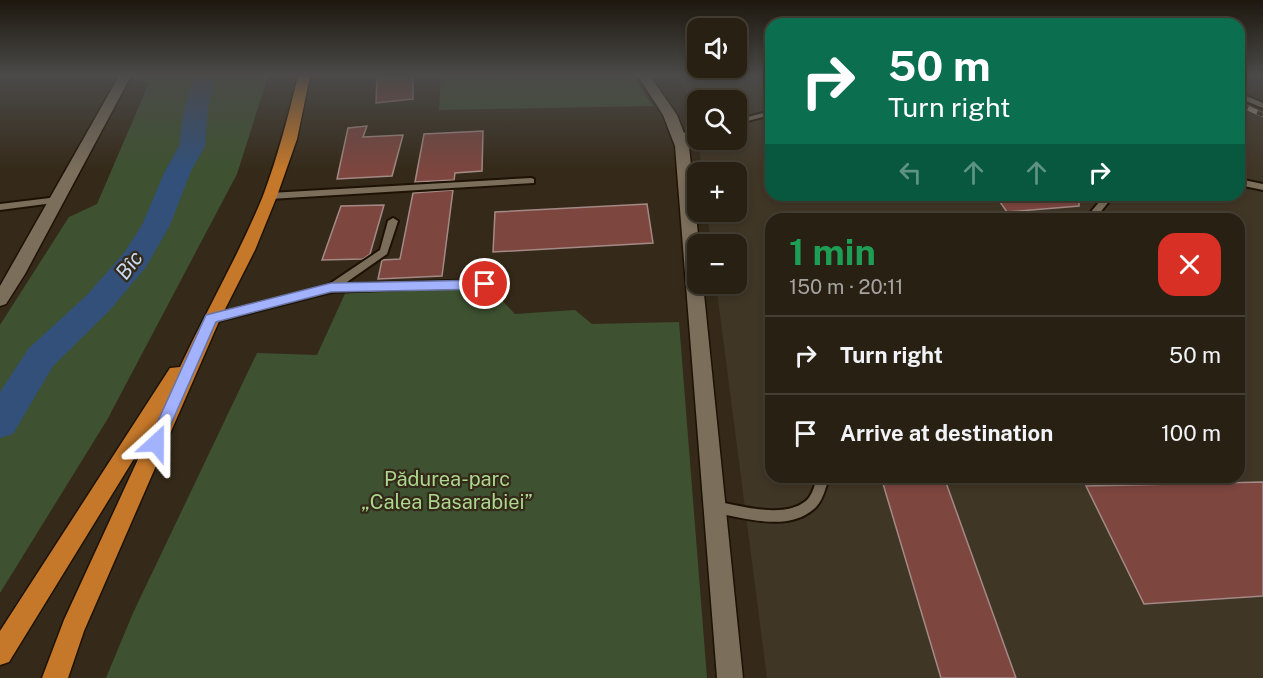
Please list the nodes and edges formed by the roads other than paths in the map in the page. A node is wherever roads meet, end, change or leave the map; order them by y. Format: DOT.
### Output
graph roads {
  1 [pos="108,108"];
  2 [pos="297,108"];
  3 [pos="665,108"];
  4 [pos="765,115"];
  5 [pos="747,119"];
  6 [pos="687,131"];
  7 [pos="690,150"];
  8 [pos="531,181"];
  9 [pos="1245,183"];
  10 [pos="1263,187"];
  11 [pos="270,196"];
  12 [pos="58,200"];
  13 [pos="1105,201"];
  14 [pos="0,207"];
  15 [pos="1095,213"];
  16 [pos="393,221"];
  17 [pos="485,284"];
  18 [pos="331,288"];
  19 [pos="0,300"];
  20 [pos="211,319"];
  21 [pos="820,483"];
  22 [pos="715,507"];
  23 [pos="0,653"];
  24 [pos="55,678"];
  25 [pos="730,678"];
  1 -- 12 [label="street"];
  2 -- 11 [label="main road"];
  3 -- 6 [label="street"];
  4 -- 5 [label="lane"];
  7 -- 22 [label="street"];
  8 -- 11 [label="lane"];
  9 -- 10 [label="lane"];
  11 -- 20 [label="main road"];
  12 -- 14 [label="lane"];
  12 -- 19 [label="street"];
  13 -- 15 [label="lane"];
  16 -- 18 [label="lane"];
  17 -- 18 [label="lane"];
  18 -- 20 [label="lane"];
  20 -- 23 [label="main road"];
  20 -- 24 [label="main road"];
  21 -- 22 [label="lane"];
  22 -- 25 [label="street"];
}
